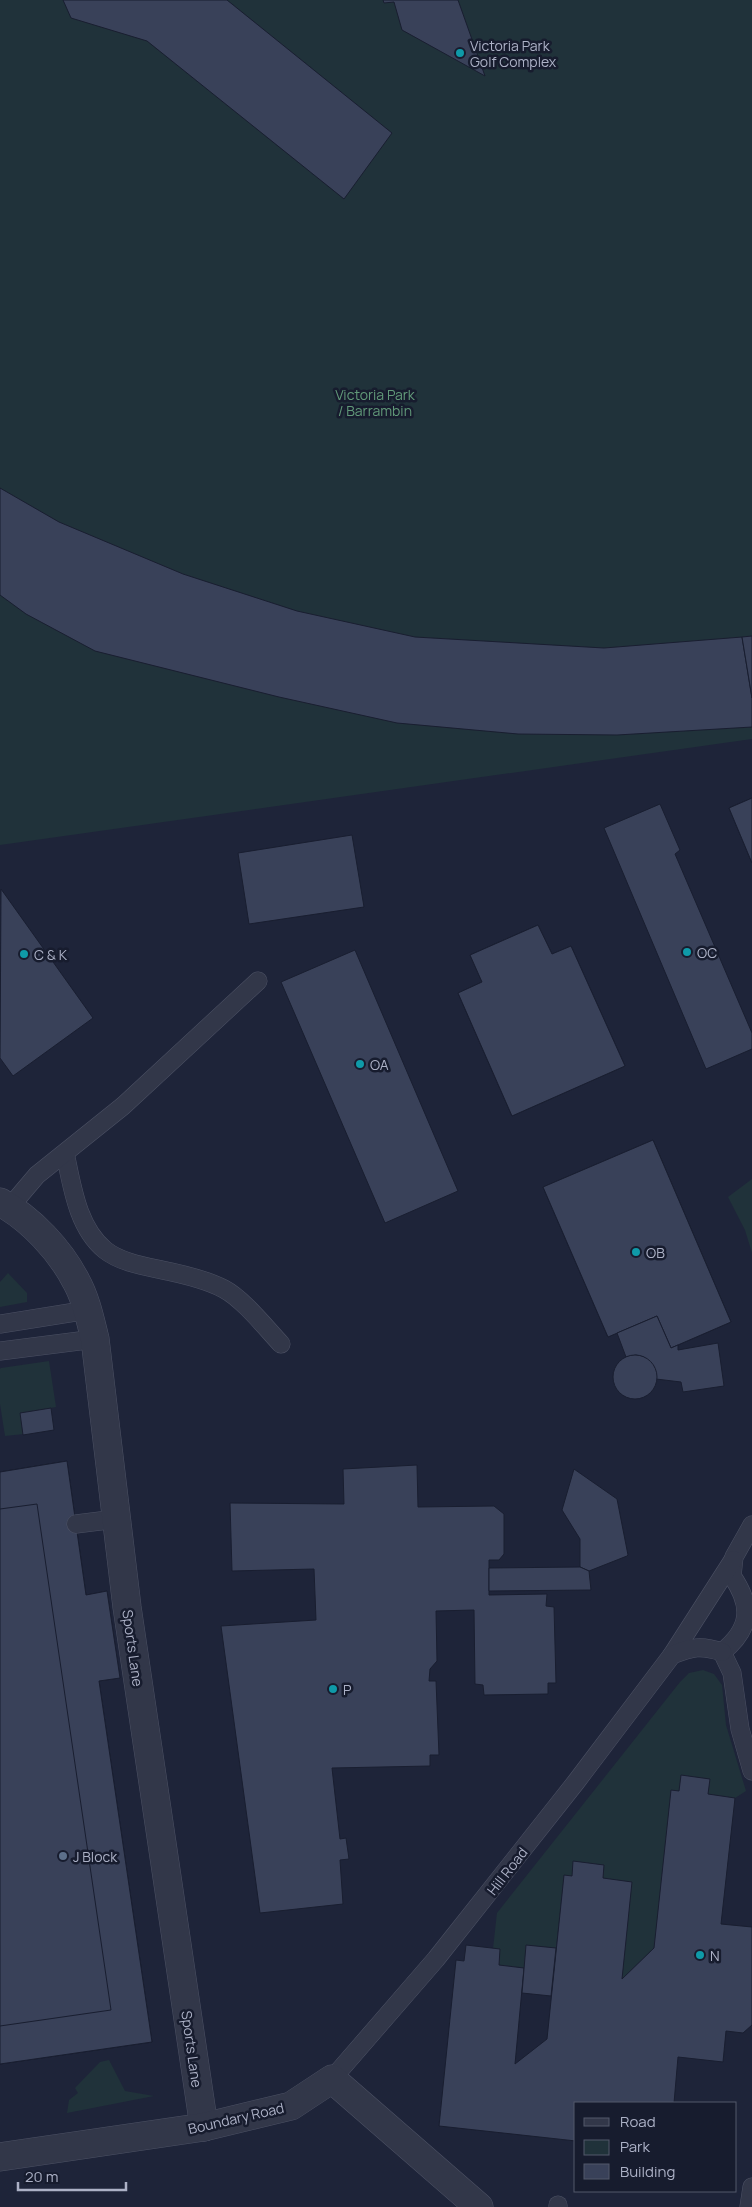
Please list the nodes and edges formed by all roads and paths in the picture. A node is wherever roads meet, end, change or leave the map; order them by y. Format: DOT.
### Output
graph roads {
  1 [pos="258,981"];
  2 [pos="65,1153"];
  3 [pos="5,1205"];
  4 [pos="88,1310"];
  5 [pos="0,1324"];
  6 [pos="95,1339"];
  7 [pos="281,1344"];
  8 [pos="0,1351"];
  9 [pos="116,1519"];
  10 [pos="76,1524"];
  11 [pos="752,1525"];
  12 [pos="734,1557"];
  13 [pos="722,1652"];
  14 [pos="672,1654"];
  15 [pos="752,1771"];
  16 [pos="332,2079"];
  17 [pos="204,2127"];
  18 [pos="0,2157"];
  19 [pos="752,2188"];
  20 [pos="479,2207"];
  21 [pos="750,2207"];
  1 -- 2 [label="lane"];
  2 -- 3 [label="lane"];
  2 -- 7 [label="lane"];
  3 -- 4 [label="street, Sports Lane"];
  4 -- 5 [label="lane"];
  4 -- 6 [label="street, Sports Lane"];
  6 -- 8 [label="lane"];
  6 -- 9 [label="street, Sports Lane"];
  9 -- 10 [label="lane"];
  9 -- 17 [label="street, Sports Lane"];
  11 -- 12 [label="lane, Hill Road"];
  12 -- 13 [label="lane"];
  12 -- 14 [label="lane, Hill Road"];
  13 -- 14 [label="lane"];
  13 -- 15 [label="lane"];
  14 -- 16 [label="lane, Hill Road"];
  16 -- 17 [label="street, Boundary Road"];
  16 -- 20 [label="street"];
  17 -- 18 [label="street, Boundary Road"];
  19 -- 21 [label="lane"];
}
